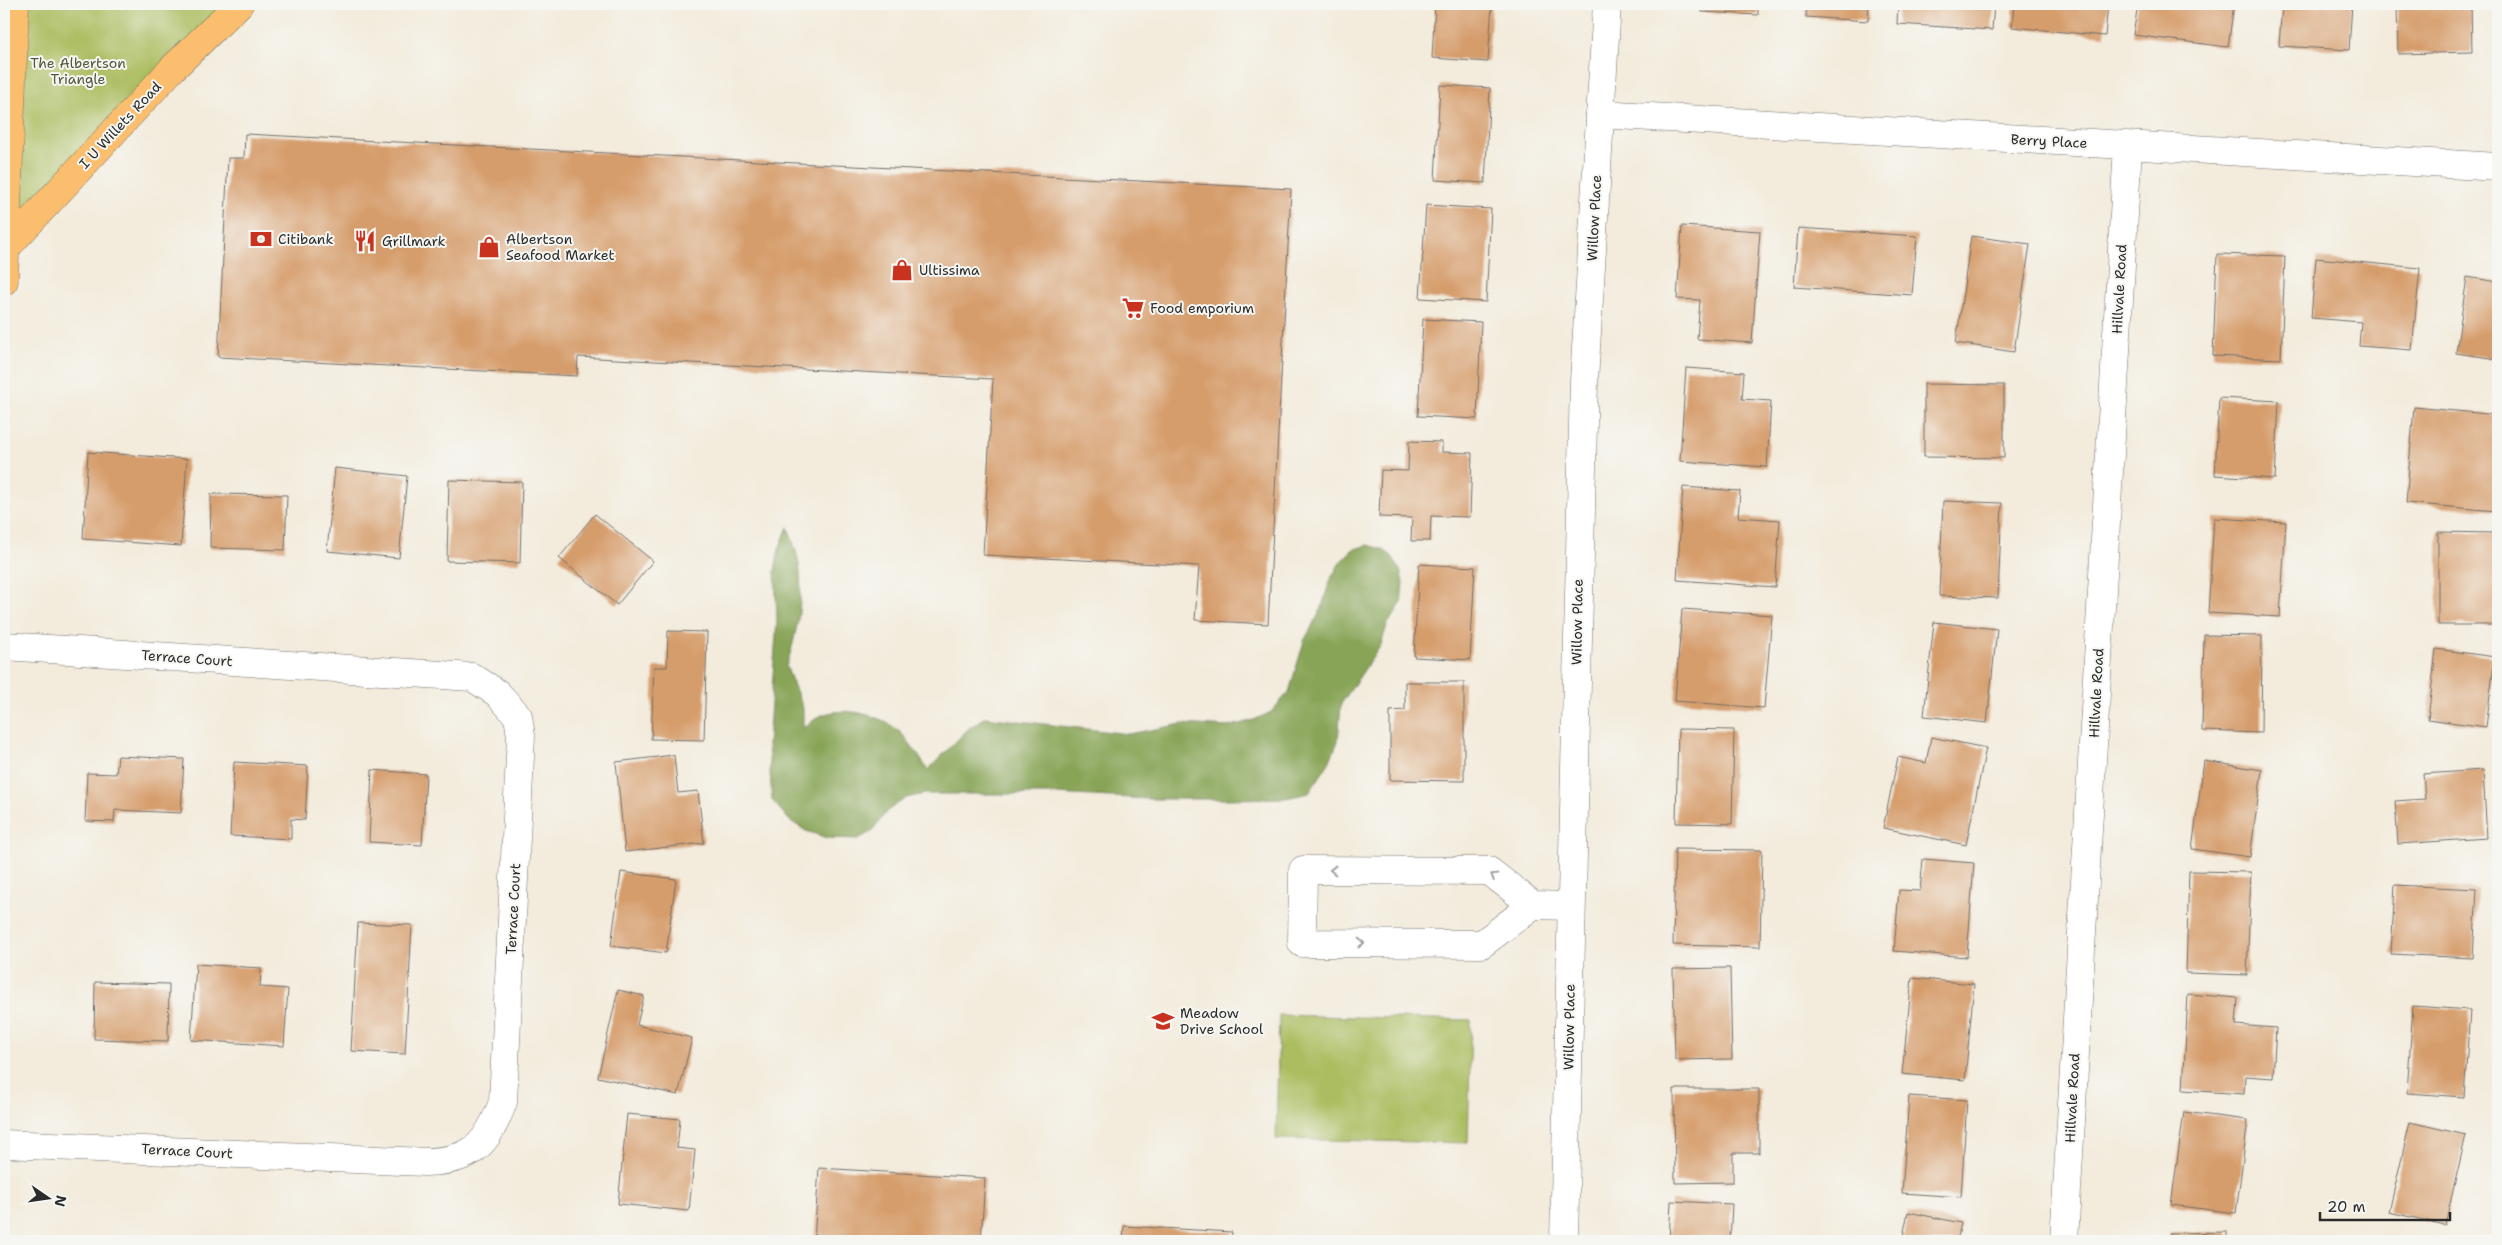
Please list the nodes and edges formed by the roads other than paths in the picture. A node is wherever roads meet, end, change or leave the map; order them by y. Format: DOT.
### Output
graph roads {
  1 [pos="15,4"];
  2 [pos="239,4"];
  3 [pos="1606,4"];
  4 [pos="1600,114"];
  5 [pos="2128,146"];
  6 [pos="2498,167"];
  7 [pos="6,249"];
  8 [pos="4,281"];
  9 [pos="4,646"];
  10 [pos="1533,905"];
  11 [pos="1571,906"];
  12 [pos="4,1144"];
  13 [pos="1564,1241"];
  14 [pos="2064,1241"];
  1 -- 7 [label="main road"];
  2 -- 7 [label="main road, I U Willets Road"];
  3 -- 4 [label="street, Willow Place"];
  4 -- 5 [label="street, Berry Place"];
  4 -- 11 [label="street, Willow Place"];
  5 -- 6 [label="street, Berry Place"];
  5 -- 14 [label="street, Hillvale Road"];
  7 -- 8 [label="main road"];
  9 -- 12 [label="street, Terrace Court"];
  10 -- 10 [label="street, one-way"];
  10 -- 11 [label="street"];
  11 -- 13 [label="street, Willow Place"];
}
